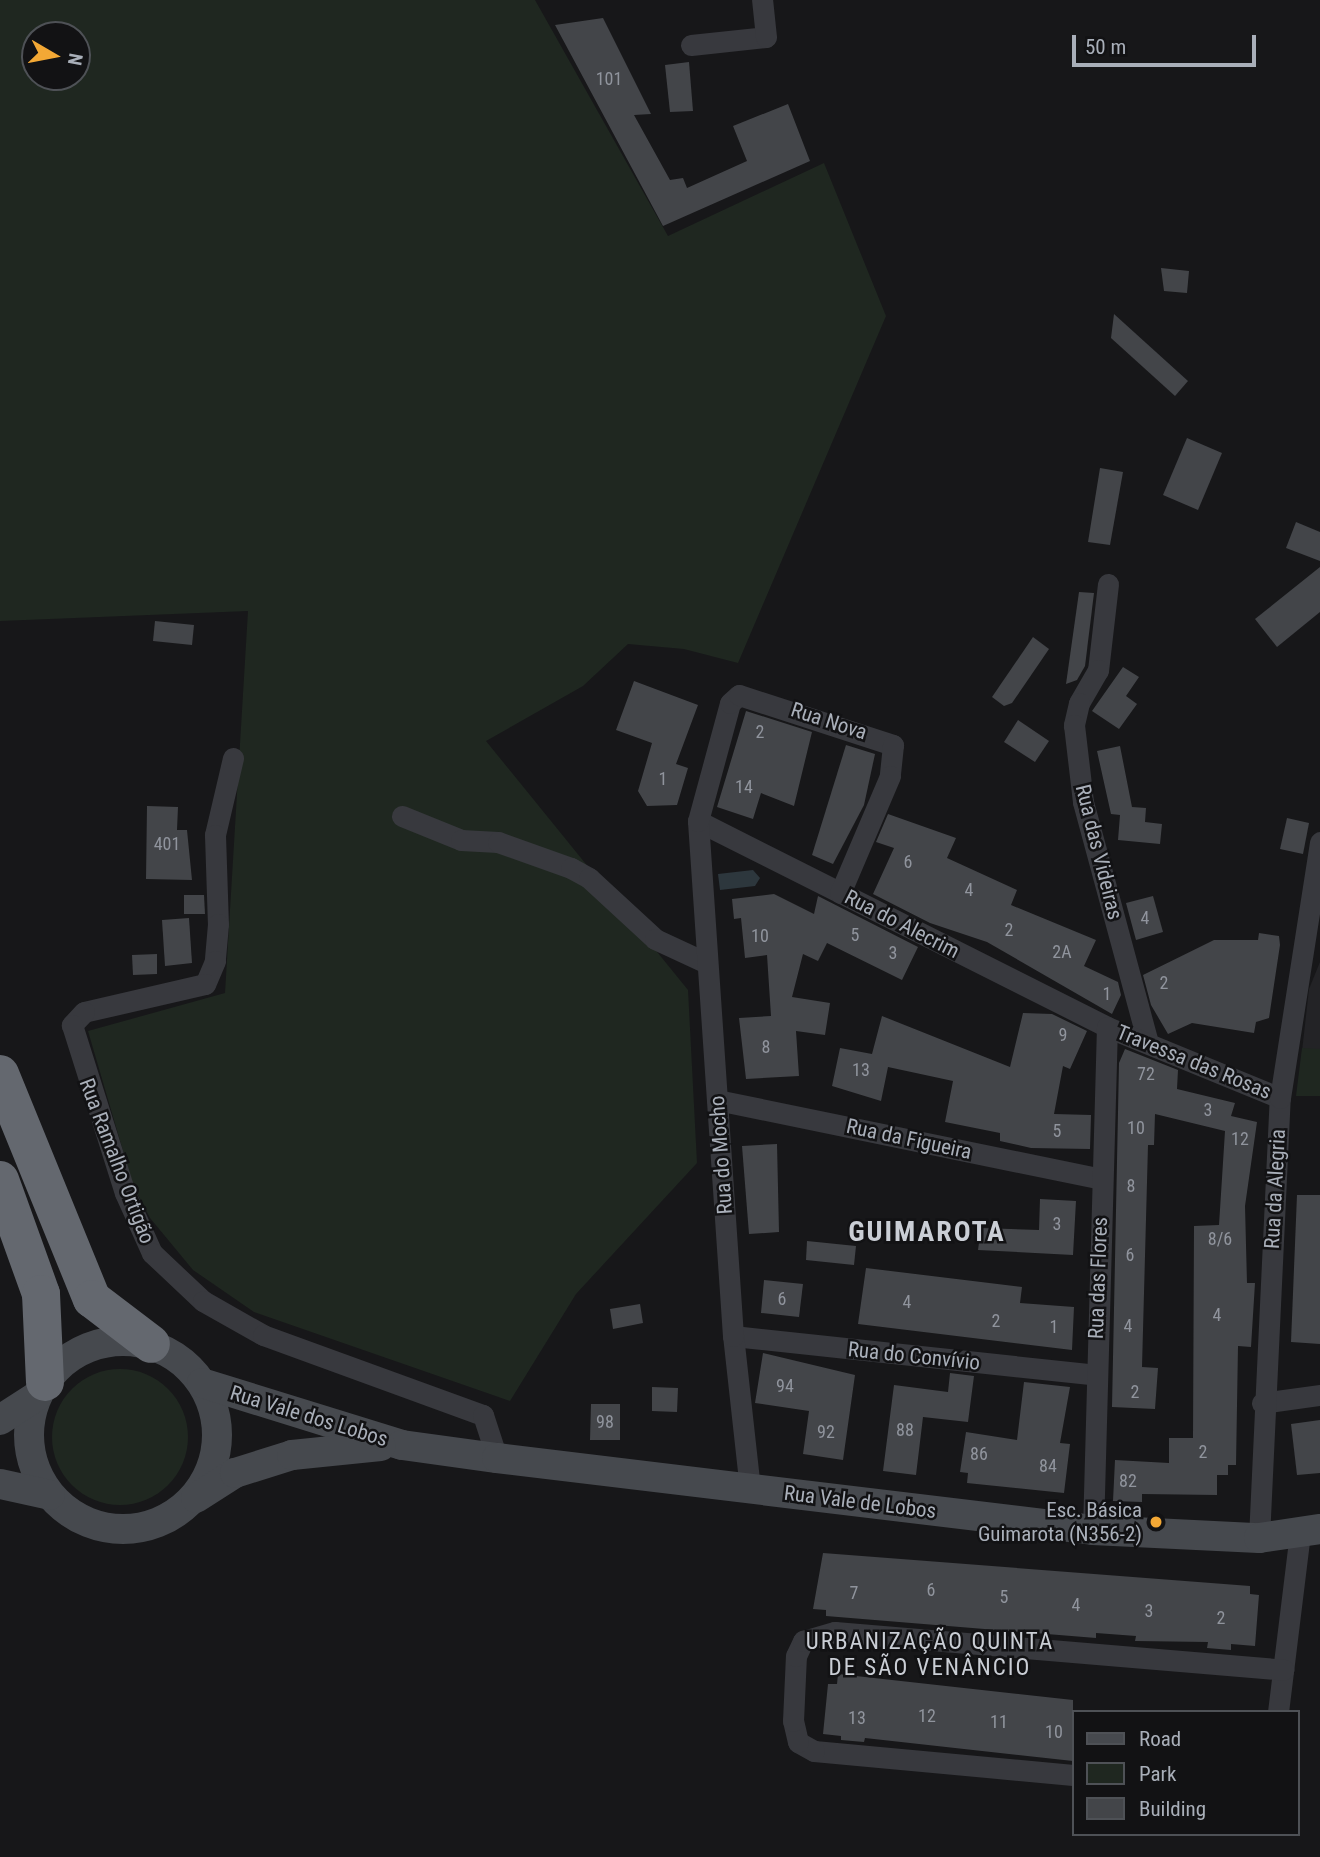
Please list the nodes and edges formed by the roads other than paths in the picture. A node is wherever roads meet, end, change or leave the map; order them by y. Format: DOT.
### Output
graph roads {
  1 [pos="762,0"];
  2 [pos="691,45"];
  3 [pos="1108,584"];
  4 [pos="233,758"];
  5 [pos="402,816"];
  6 [pos="698,821"];
  7 [pos="1320,842"];
  8 [pos="840,892"];
  9 [pos="1313,940"];
  10 [pos="707,962"];
  11 [pos="1107,1027"];
  12 [pos="1147,1039"];
  13 [pos="0,1074"];
  14 [pos="1280,1098"];
  15 [pos="717,1100"];
  16 [pos="1102,1179"];
  17 [pos="0,1180"];
  18 [pos="733,1336"];
  19 [pos="151,1344"];
  20 [pos="1095,1375"];
  21 [pos="202,1382"];
  22 [pos="41,1389"];
  23 [pos="1320,1395"];
  24 [pos="1262,1403"];
  25 [pos="0,1420"];
  26 [pos="402,1445"];
  27 [pos="497,1458"];
  28 [pos="0,1484"];
  29 [pos="750,1489"];
  30 [pos="50,1495"];
  31 [pos="189,1503"];
  32 [pos="1093,1530"];
  33 [pos="1310,1531"];
  34 [pos="1259,1538"];
  35 [pos="1283,1670"];
  36 [pos="1278,1710"];
  37 [pos="1072,1775"];
  1 -- 2 [label="street"];
  3 -- 12 [label="street, Rua das Videiras"];
  4 -- 27 [label="street, Rua Ramalho Ortigão"];
  5 -- 10 [label="street"];
  6 -- 8 [label="street, Rua do Alecrim"];
  6 -- 8 [label="street, Rua Nova"];
  6 -- 10 [label="street, Rua do Mocho"];
  7 -- 9 [label="street, Rua da Alegria"];
  8 -- 11 [label="street, Rua do Alecrim"];
  9 -- 14 [label="street, Rua da Alegria"];
  10 -- 15 [label="street, Rua do Mocho"];
  11 -- 12 [label="street, Travessa das Rosas"];
  11 -- 16 [label="street, Rua das Flores"];
  12 -- 14 [label="street, Travessa das Rosas"];
  13 -- 19 [label="highway"];
  14 -- 24 [label="street, Rua da Alegria"];
  15 -- 16 [label="street, Rua da Figueira"];
  15 -- 18 [label="street, Rua do Mocho"];
  16 -- 20 [label="street, Rua das Flores"];
  17 -- 22 [label="highway"];
  18 -- 20 [label="street, Rua do Convívio"];
  18 -- 29 [label="street, Rua do Mocho"];
  19 -- 21 [label="main road"];
  19 -- 22 [label="main road"];
  20 -- 32 [label="street, Rua das Flores"];
  21 -- 26 [label="main road, Rua Vale dos Lobos"];
  21 -- 31 [label="main road"];
  22 -- 25 [label="main road"];
  22 -- 30 [label="main road"];
  23 -- 24 [label="street"];
  24 -- 34 [label="street, Rua da Alegria"];
  26 -- 27 [label="main road, Rua Vale de Lobos"];
  26 -- 31 [label="main road, Rua Vale dos Lobos"];
  27 -- 29 [label="main road, Rua Vale de Lobos"];
  28 -- 30 [label="main road"];
  29 -- 32 [label="main road, Rua Vale de Lobos"];
  30 -- 31 [label="main road"];
  32 -- 34 [label="main road, Rua Vale de Lobos"];
  33 -- 34 [label="main road, Rua Vale de Lobos"];
  33 -- 35 [label="street"];
  35 -- 36 [label="street"];
  35 -- 37 [label="street"];
}
